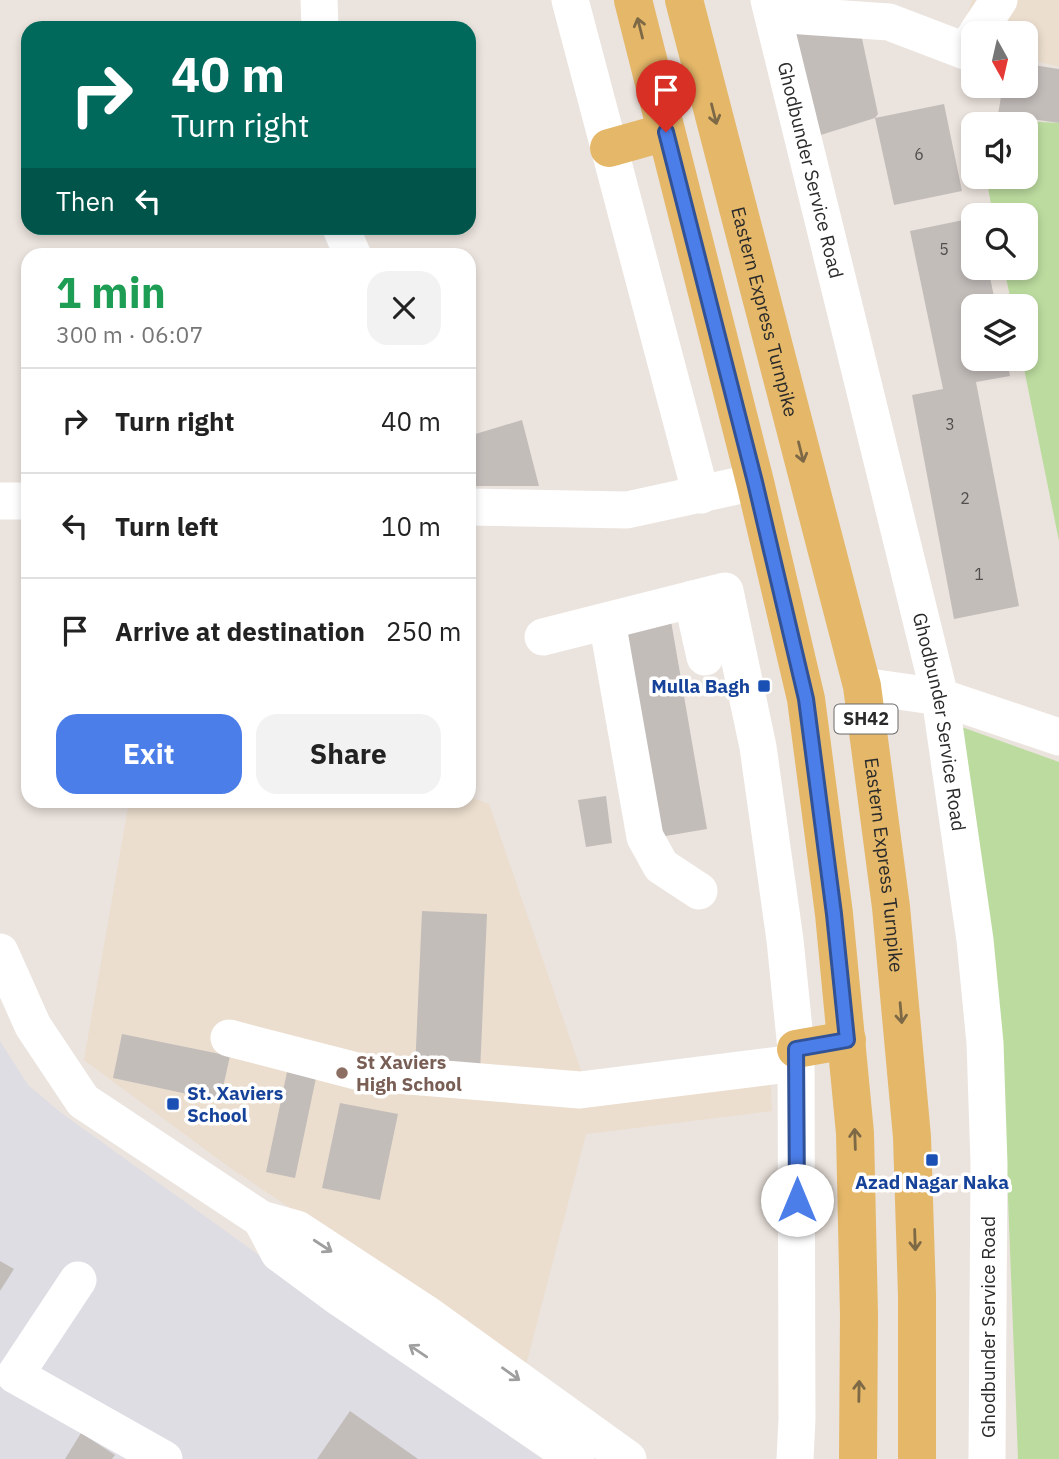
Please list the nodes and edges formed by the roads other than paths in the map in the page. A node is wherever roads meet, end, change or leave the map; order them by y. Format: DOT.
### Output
graph roads {
  1 [pos="319,0"];
  2 [pos="570,0"];
  3 [pos="633,0"];
  4 [pos="684,0"];
  5 [pos="999,0"];
  6 [pos="771,7"];
  7 [pos="889,11"];
  8 [pos="320,21"];
  9 [pos="985,21"];
  10 [pos="961,49"];
  11 [pos="666,132"];
  12 [pos="609,148"];
  13 [pos="755,482"];
  14 [pos="701,495"];
  15 [pos="0,501"];
  16 [pos="21,501"];
  17 [pos="476,507"];
  18 [pos="708,595"];
  19 [pos="607,621"];
  20 [pos="543,637"];
  21 [pos="705,657"];
  22 [pos="862,686"];
  23 [pos="940,697"];
  24 [pos="1059,737"];
  25 [pos="699,891"];
  26 [pos="0,952"];
  27 [pos="229,1038"];
  28 [pos="847,1040"];
  29 [pos="796,1056"];
  30 [pos="78,1280"];
  31 [pos="364,1293"];
  32 [pos="164,1459"];
  33 [pos="576,1459"];
  34 [pos="628,1459"];
  35 [pos="795,1459"];
  36 [pos="858,1459"];
  37 [pos="917,1459"];
  38 [pos="987,1459"];
  1 -- 8 [label="street"];
  2 -- 12 [label="street"];
  11 -- 3 [label="main road, SH42, one-way"];
  4 -- 22 [label="main road, Eastern Express Turnpike / SH42, one-way"];
  5 -- 9 [label="street"];
  6 -- 7 [label="street"];
  6 -- 23 [label="street, Ghodbunder Service Road"];
  7 -- 10 [label="street"];
  11 -- 12 [label="main road"];
  11 -- 13 [label="main road, SH42"];
  12 -- 14 [label="street"];
  13 -- 14 [label="street"];
  13 -- 28 [label="main road, SH42"];
  14 -- 17 [label="street"];
  15 -- 16 [label="street"];
  18 -- 19 [label="street"];
  18 -- 21 [label="street"];
  18 -- 29 [label="street"];
  19 -- 20 [label="street"];
  19 -- 25 [label="street"];
  22 -- 23 [label="street"];
  22 -- 37 [label="main road, Eastern Express Turnpike / SH42, one-way"];
  23 -- 24 [label="street"];
  23 -- 38 [label="street, Ghodbunder Service Road"];
  26 -- 31 [label="street"];
  27 -- 29 [label="street"];
  28 -- 29 [label="main road"];
  36 -- 28 [label="main road, SH42, one-way"];
  29 -- 35 [label="street"];
  30 -- 32 [label="street"];
  33 -- 31 [label="street, one-way"];
  31 -- 34 [label="street, one-way"];
}
